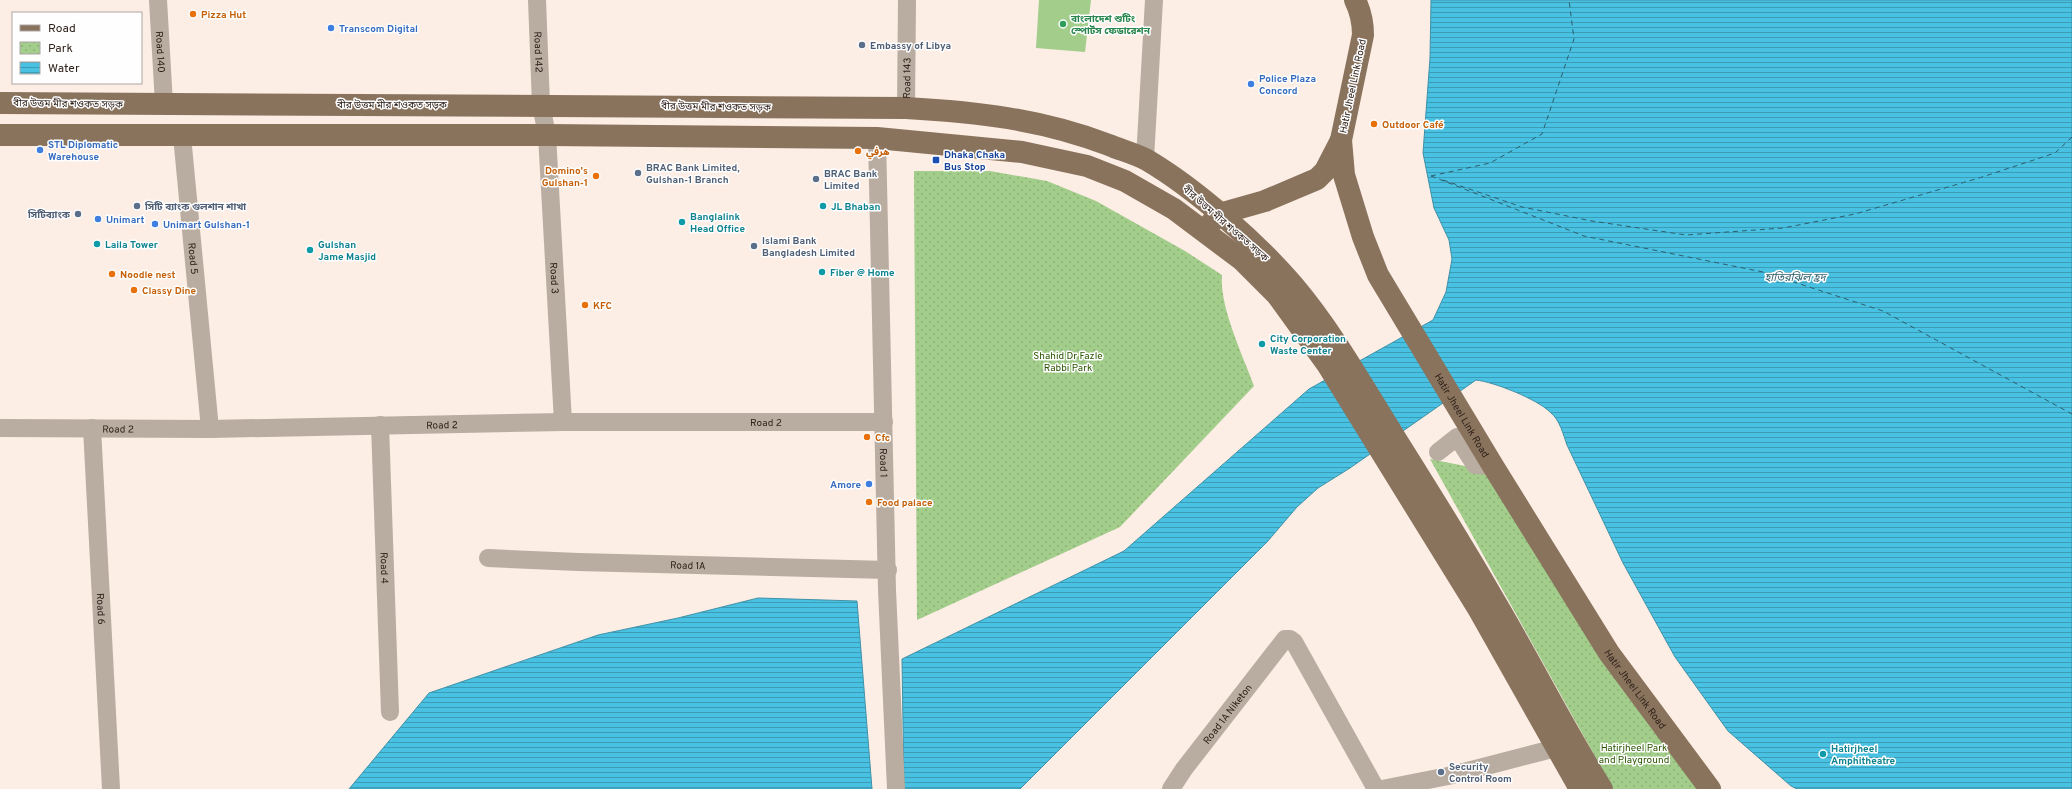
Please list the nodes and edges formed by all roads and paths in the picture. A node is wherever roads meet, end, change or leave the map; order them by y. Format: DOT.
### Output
graph roads {
  1 [pos="158,0"];
  2 [pos="536,0"];
  3 [pos="908,0"];
  4 [pos="1154,0"];
  5 [pos="1355,0"];
  6 [pos="0,103"];
  7 [pos="164,104"];
  8 [pos="542,105"];
  9 [pos="906,108"];
  10 [pos="0,135"];
  11 [pos="547,135"];
  12 [pos="182,136"];
  13 [pos="877,138"];
  14 [pos="1341,140"];
  15 [pos="1145,159"];
  16 [pos="1218,214"];
  17 [pos="1204,230"];
  18 [pos="1335,359"];
  19 [pos="563,422"];
  20 [pos="884,422"];
  21 [pos="380,424"];
  22 [pos="0,428"];
  23 [pos="92,428"];
  24 [pos="210,429"];
  25 [pos="1438,452"];
  26 [pos="1493,466"];
  27 [pos="488,558"];
  28 [pos="888,570"];
  29 [pos="390,712"];
  30 [pos="1564,744"];
  31 [pos="1448,782"];
  32 [pos="111,789"];
  33 [pos="896,789"];
  34 [pos="1171,789"];
  35 [pos="1376,789"];
  36 [pos="1382,789"];
  37 [pos="1580,789"];
  38 [pos="1602,789"];
  39 [pos="1710,789"];
  1 -- 7 [label="street, Road 140"];
  2 -- 8 [label="street, Road 142"];
  3 -- 9 [label="street, Road 143"];
  4 -- 15 [label="street"];
  5 -- 14 [label="main road, Hatir Jheel Link Road"];
  6 -- 7 [label="main road, বীর উত্তম মীর শওকত সড়ক"];
  7 -- 8 [label="main road, বীর উত্তম মীর শওকত সড়ক"];
  8 -- 9 [label="main road, বীর উত্তম মীর শওকত সড়ক"];
  8 -- 11 [label="street, Road 142"];
  9 -- 15 [label="main road, বীর উত্তম মীর শওকত সড়ক"];
  10 -- 12 [label="main road, বীর উত্তম মীর শওকত সড়ক"];
  11 -- 12 [label="main road, বীর উত্তম মীর শওকত সড়ক"];
  11 -- 13 [label="main road, বীর উত্তম মীর শওকত সড়ক"];
  11 -- 19 [label="street, Road 3"];
  12 -- 24 [label="street, Road 5"];
  13 -- 17 [label="main road, বীর উত্তম মীর শওকত সড়ক"];
  13 -- 20 [label="street, Road 1"];
  14 -- 16 [label="main road"];
  14 -- 26 [label="main road, Hatir Jheel Link Road"];
  15 -- 16 [label="main road, বীর উত্তম মীর শওকত সড়ক"];
  16 -- 17 [label="main road"];
  16 -- 18 [label="main road, বীর উত্তম মীর শওকত সড়ক"];
  17 -- 18 [label="main road, বীর উত্তম মীর শওকত সড়ক"];
  18 -- 30 [label="main road"];
  19 -- 20 [label="street, Road 2"];
  19 -- 21 [label="street, Road 2"];
  20 -- 28 [label="street, Road 1"];
  21 -- 24 [label="street, Road 2"];
  21 -- 29 [label="street, Road 4"];
  22 -- 23 [label="street, Road 2"];
  23 -- 24 [label="street, Road 2"];
  23 -- 32 [label="street, Road 6"];
  25 -- 26 [label="street"];
  26 -- 39 [label="main road, Hatir Jheel Link Road"];
  27 -- 28 [label="street, Road 1A"];
  28 -- 33 [label="street, Road 1"];
  30 -- 31 [label="street"];
  30 -- 37 [label="main road"];
  30 -- 38 [label="main road"];
  31 -- 36 [label="street"];
  34 -- 35 [label="street, Road 1A Niketon"];
}
